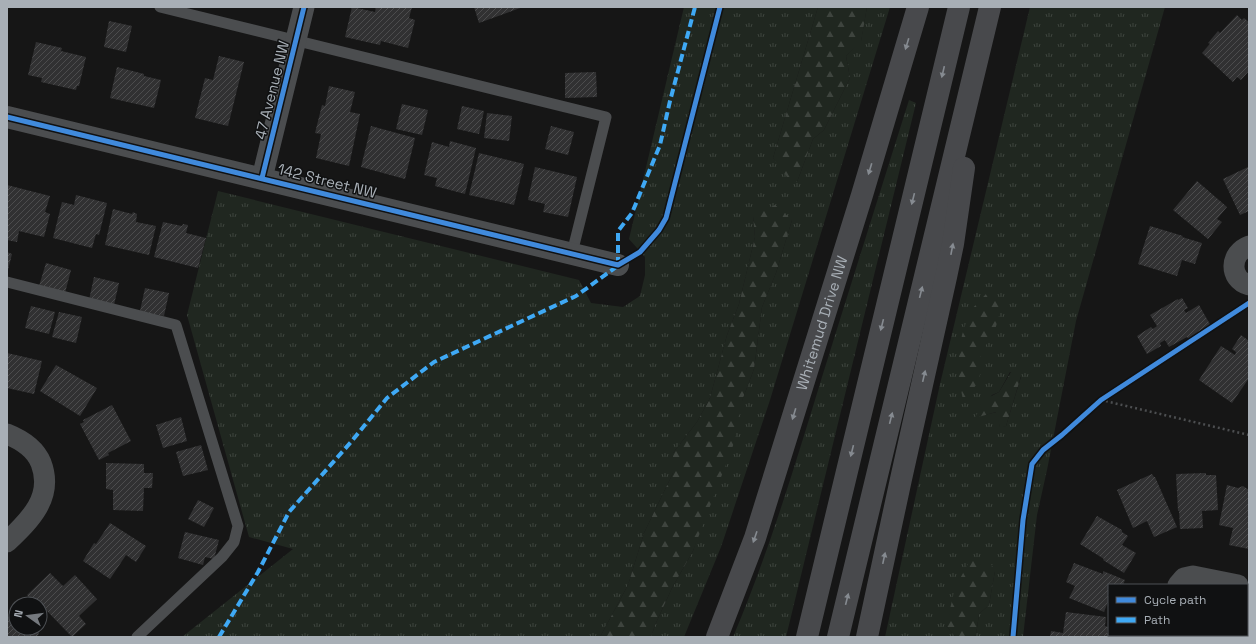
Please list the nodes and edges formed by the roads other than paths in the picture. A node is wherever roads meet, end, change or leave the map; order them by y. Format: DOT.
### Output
graph roads {
  1 [pos="160,7"];
  2 [pos="304,7"];
  3 [pos="918,7"];
  4 [pos="959,7"];
  5 [pos="988,17"];
  6 [pos="296,40"];
  7 [pos="7,117"];
  8 [pos="262,178"];
  9 [pos="1249,246"];
  10 [pos="572,253"];
  11 [pos="618,265"];
  12 [pos="7,282"];
  13 [pos="1249,286"];
  14 [pos="7,434"];
  15 [pos="7,542"];
  16 [pos="1179,584"];
  17 [pos="1233,584"];
  18 [pos="137,637"];
  19 [pos="717,637"];
  20 [pos="807,637"];
  21 [pos="838,637"];
  22 [pos="867,637"];
  1 -- 6 [label="lane"];
  2 -- 6 [label="street, 47 Avenue NW"];
  3 -- 19 [label="highway, Whitemud Drive NW, one-way"];
  4 -- 20 [label="highway, one-way"];
  21 -- 5 [label="highway, one-way"];
  22 -- 5 [label="highway, one-way"];
  6 -- 8 [label="street, 47 Avenue NW"];
  6 -- 10 [label="lane"];
  7 -- 8 [label="street, 142 Street NW"];
  8 -- 10 [label="street, 142 Street NW"];
  9 -- 13 [label="street"];
  10 -- 11 [label="street, 142 Street NW"];
  12 -- 18 [label="lane"];
  14 -- 15 [label="street"];
  16 -- 17 [label="street"];
}
